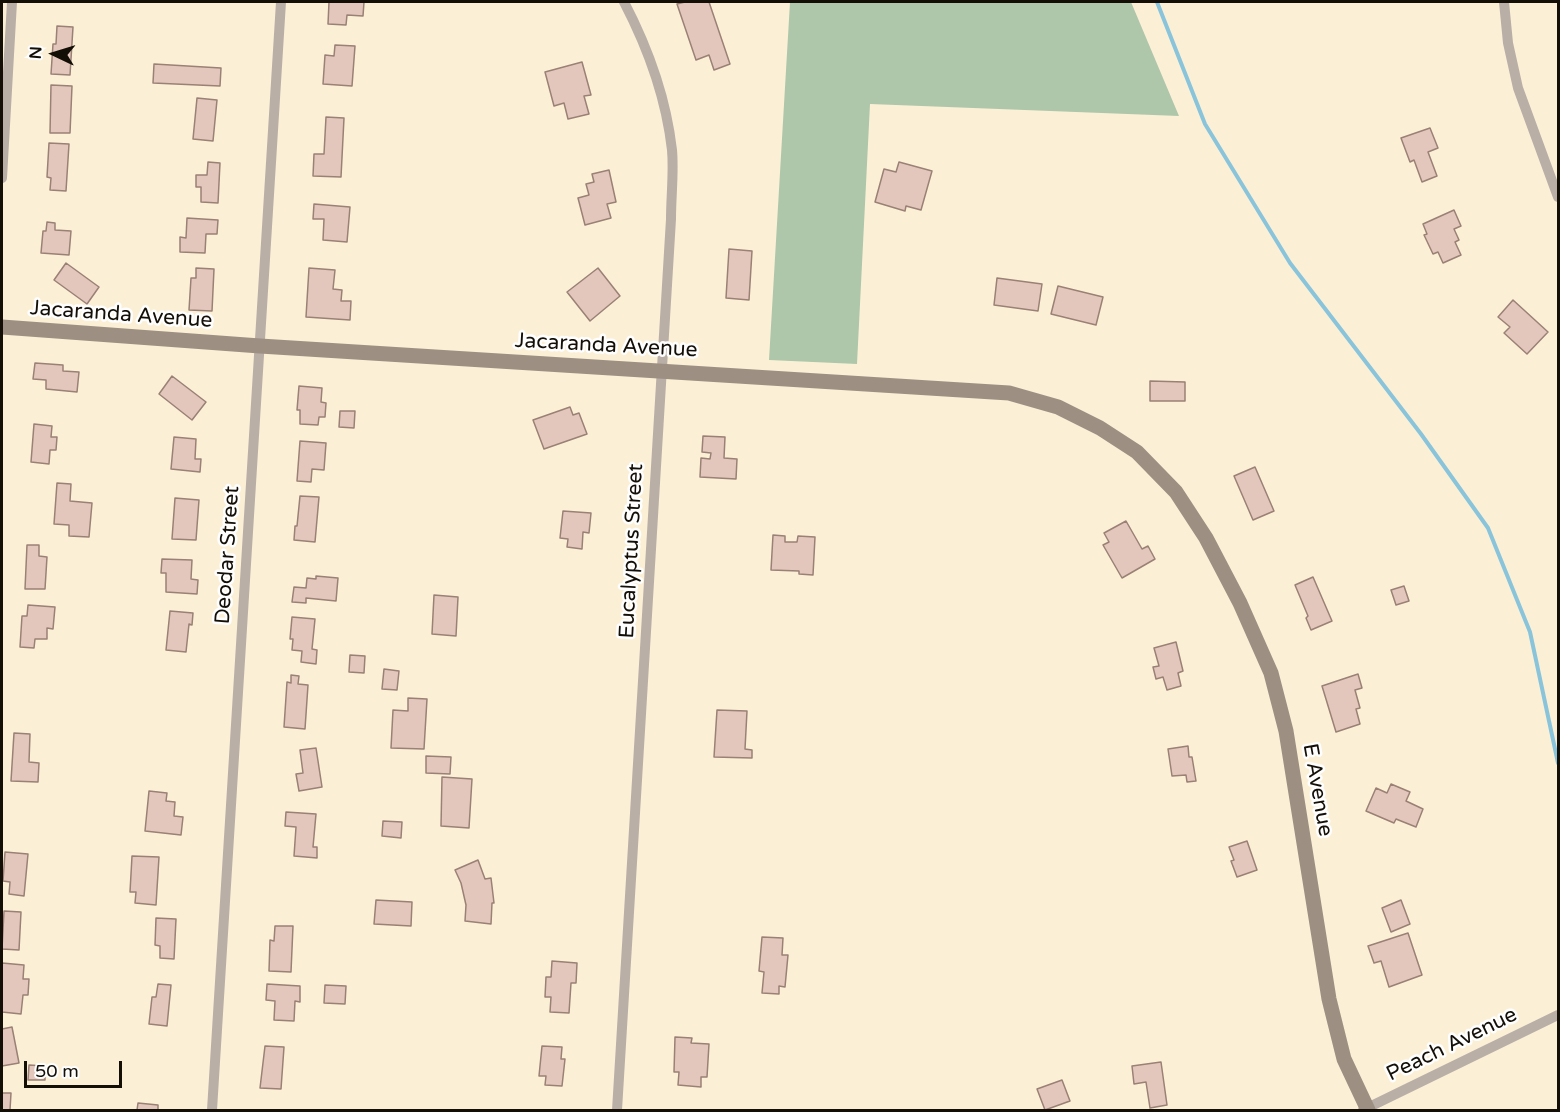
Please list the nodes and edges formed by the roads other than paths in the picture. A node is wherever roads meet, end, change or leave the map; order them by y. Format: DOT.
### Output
graph roads {
  1 [pos="12,2"];
  2 [pos="281,2"];
  3 [pos="624,2"];
  4 [pos="1504,2"];
  5 [pos="2,178"];
  6 [pos="1558,197"];
  7 [pos="2,327"];
  8 [pos="260,346"];
  9 [pos="662,370"];
  10 [pos="1176,492"];
  11 [pos="1558,1014"];
  12 [pos="212,1110"];
  13 [pos="617,1110"];
  14 [pos="1366,1110"];
  1 -- 5 [label="street"];
  2 -- 8 [label="street, Deodar Street"];
  3 -- 9 [label="street, Eucalyptus Street"];
  4 -- 6 [label="street"];
  7 -- 8 [label="street, Jacaranda Avenue"];
  8 -- 9 [label="street, Jacaranda Avenue"];
  8 -- 12 [label="street, Deodar Street"];
  9 -- 10 [label="street, Jacaranda Avenue"];
  9 -- 13 [label="street, Eucalyptus Street"];
  10 -- 14 [label="street, E Avenue"];
  11 -- 14 [label="street, Peach Avenue"];
}
